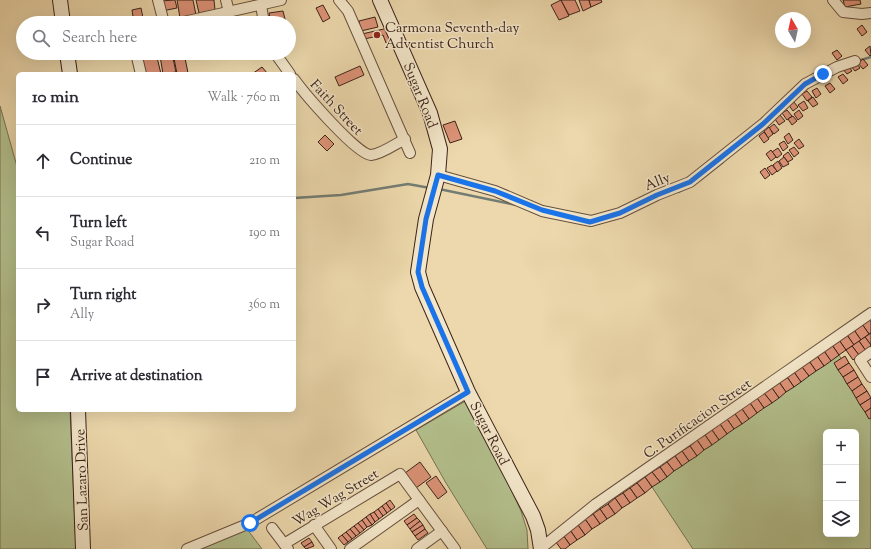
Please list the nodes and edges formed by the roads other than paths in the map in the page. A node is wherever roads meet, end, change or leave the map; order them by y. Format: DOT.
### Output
graph roads {
  1 [pos="60,0"];
  2 [pos="158,0"];
  3 [pos="226,0"];
  4 [pos="281,0"];
  5 [pos="339,0"];
  6 [pos="380,0"];
  7 [pos="833,0"];
  8 [pos="261,4"];
  9 [pos="229,12"];
  10 [pos="871,13"];
  11 [pos="62,16"];
  12 [pos="162,16"];
  13 [pos="211,16"];
  14 [pos="263,16"];
  15 [pos="68,60"];
  16 [pos="138,60"];
  17 [pos="280,60"];
  18 [pos="855,61"];
  19 [pos="70,72"];
  20 [pos="141,72"];
  21 [pos="289,72"];
  22 [pos="296,81"];
  23 [pos="405,139"];
  24 [pos="410,153"];
  25 [pos="438,175"];
  26 [pos="871,313"];
  27 [pos="871,352"];
  28 [pos="871,377"];
  29 [pos="468,392"];
  30 [pos="78,412"];
  31 [pos="419,500"];
  32 [pos="314,526"];
  33 [pos="272,528"];
  34 [pos="442,531"];
  35 [pos="286,546"];
  36 [pos="83,549"];
  37 [pos="187,549"];
  38 [pos="331,549"];
  39 [pos="350,549"];
  40 [pos="417,549"];
  41 [pos="454,549"];
  42 [pos="540,549"];
  1 -- 11 [label="main road"];
  2 -- 12 [label="street"];
  3 -- 9 [label="street"];
  4 -- 8 [label="street"];
  5 -- 23 [label="street"];
  6 -- 25 [label="main road, Sugar Road"];
  7 -- 10 [label="street"];
  8 -- 9 [label="street"];
  8 -- 14 [label="street"];
  9 -- 13 [label="street"];
  15 -- 19 [label="main road"];
  16 -- 20 [label="street"];
  17 -- 21 [label="street"];
  18 -- 25 [label="street, Ally"];
  22 -- 23 [label="street, Faith Street"];
  23 -- 24 [label="street"];
  25 -- 29 [label="main road, Sugar Road"];
  26 -- 42 [label="street, C. Purificacion Street"];
  27 -- 28 [label="street"];
  29 -- 37 [label="street"];
  29 -- 42 [label="main road, Sugar Road"];
  30 -- 36 [label="main road, San Lazaro Drive"];
  31 -- 32 [label="street, Wag Wag Street"];
  31 -- 34 [label="street"];
  31 -- 39 [label="street"];
  32 -- 35 [label="street, Wag Wag Street"];
  32 -- 38 [label="street"];
  33 -- 35 [label="street"];
  34 -- 40 [label="street"];
  34 -- 41 [label="street"];
}
